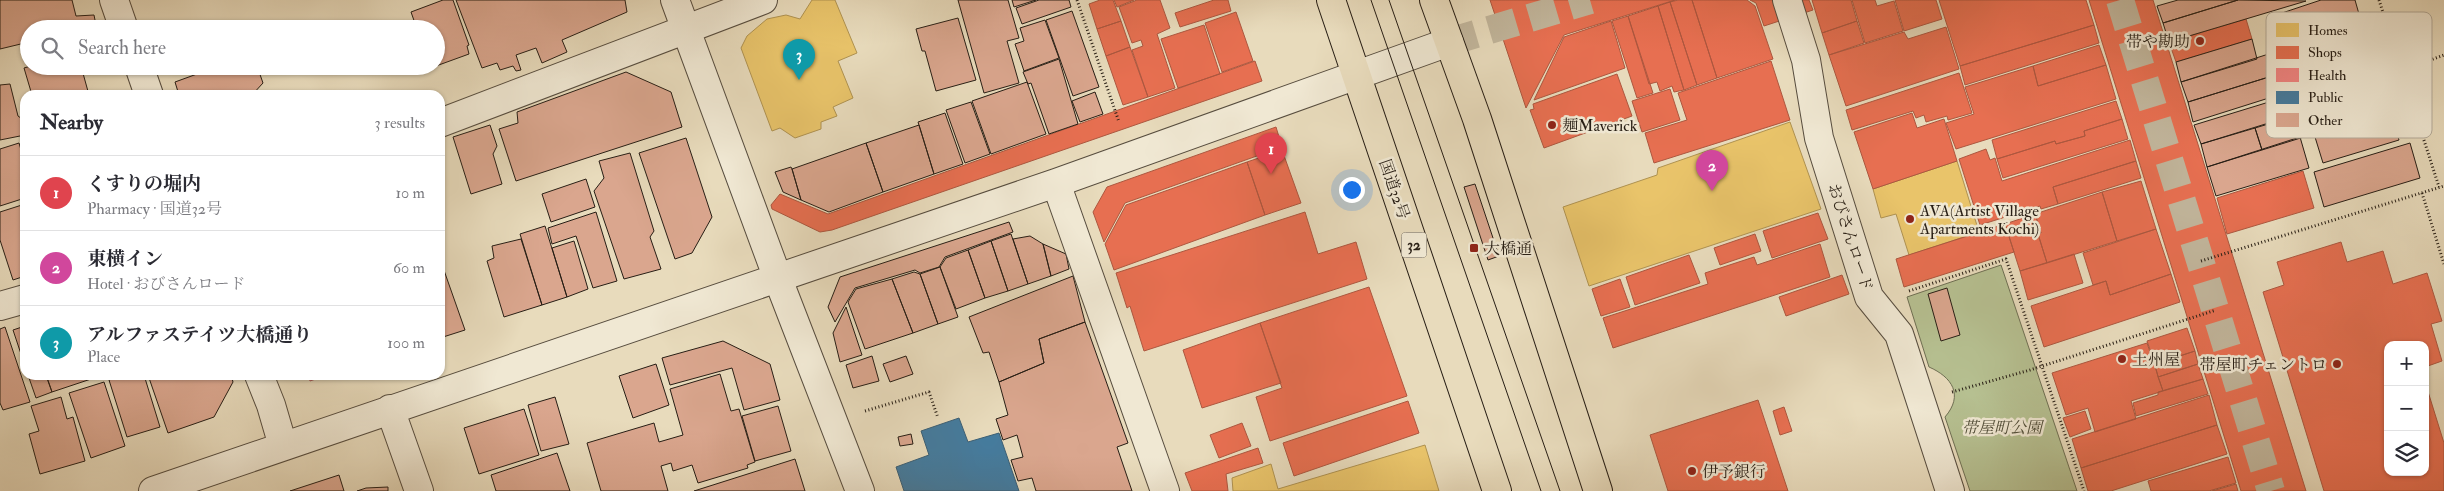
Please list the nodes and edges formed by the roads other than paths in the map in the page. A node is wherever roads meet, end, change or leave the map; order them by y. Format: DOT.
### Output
graph roads {
  1 [pos="114,0"];
  2 [pos="675,0"];
  3 [pos="763,0"];
  4 [pos="1331,0"];
  5 [pos="1434,0"];
  6 [pos="1787,0"];
  7 [pos="121,20"];
  8 [pos="686,30"];
  9 [pos="1449,42"];
  10 [pos="142,75"];
  11 [pos="1356,75"];
  12 [pos="147,90"];
  13 [pos="445,121"];
  14 [pos="1056,183"];
  15 [pos="778,279"];
  16 [pos="20,300"];
  17 [pos="0,306"];
  18 [pos="261,380"];
  19 [pos="390,409"];
  20 [pos="283,446"];
  21 [pos="153,491"];
  22 [pos="419,491"];
  23 [pos="860,491"];
  24 [pos="1165,491"];
  25 [pos="1497,491"];
  26 [pos="1598,491"];
  27 [pos="1950,491"];
  1 -- 7 [label="street"];
  2 -- 8 [label="street"];
  3 -- 8 [label="street"];
  4 -- 11 [label="highway, 国道32号 / 32"];
  5 -- 9 [label="highway"];
  6 -- 27 [label="street, おびさんロード"];
  8 -- 13 [label="street"];
  8 -- 15 [label="street"];
  9 -- 11 [label="street"];
  9 -- 26 [label="highway"];
  10 -- 12 [label="street"];
  11 -- 14 [label="street"];
  11 -- 25 [label="highway, 国道32号 / 32"];
  14 -- 15 [label="street"];
  14 -- 24 [label="street"];
  15 -- 19 [label="street"];
  15 -- 23 [label="street"];
  16 -- 17 [label="street"];
  18 -- 20 [label="street"];
  19 -- 20 [label="street"];
  19 -- 22 [label="street"];
  20 -- 21 [label="street"];
}
